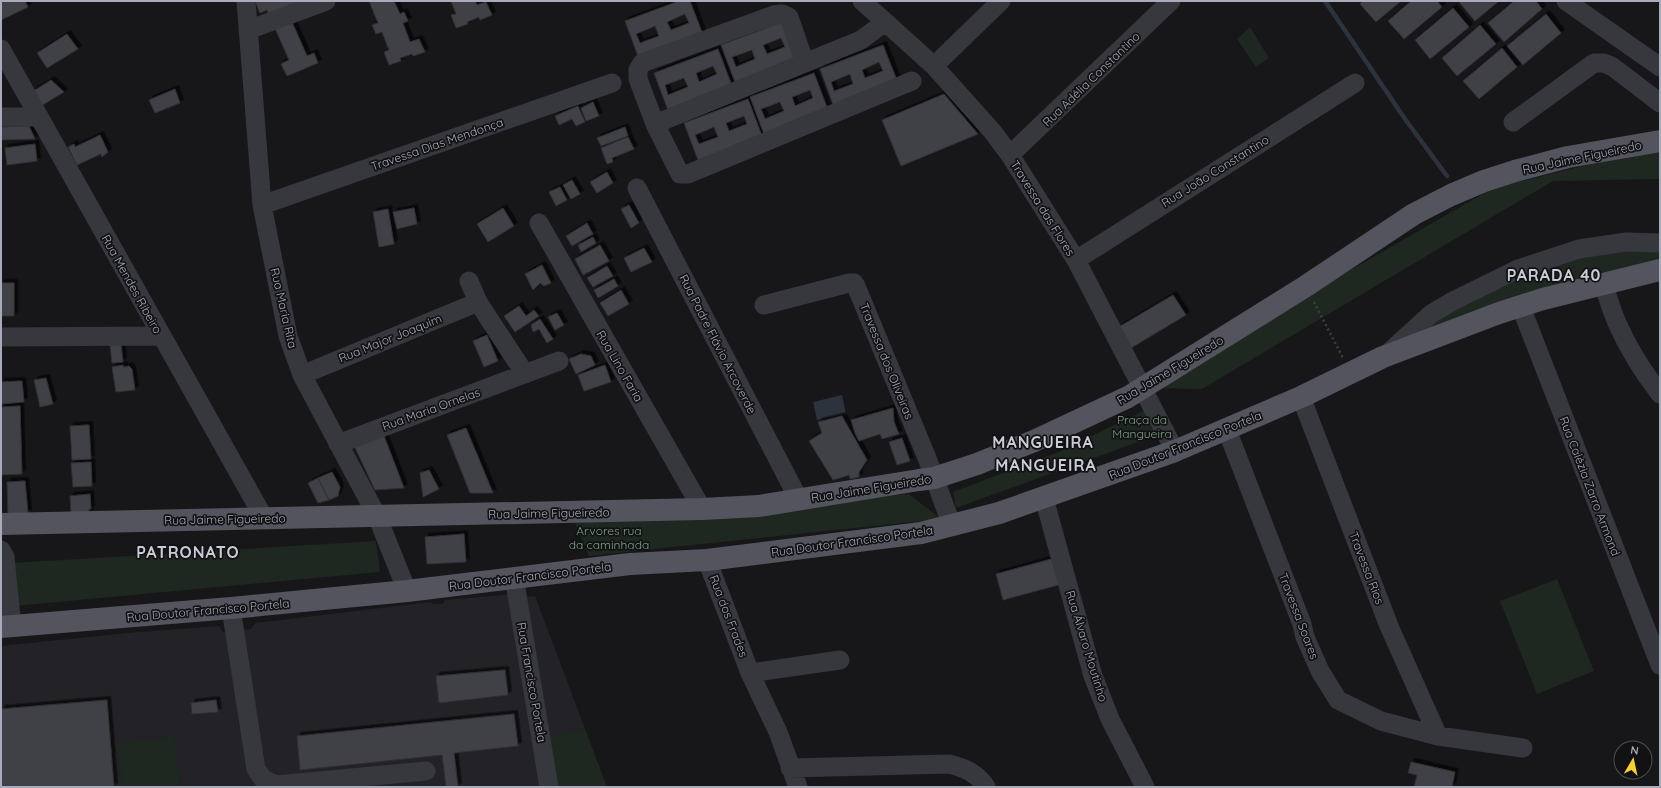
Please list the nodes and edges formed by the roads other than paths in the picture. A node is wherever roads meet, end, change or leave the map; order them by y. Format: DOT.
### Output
graph roads {
  1 [pos="246,1"];
  2 [pos="326,1"];
  3 [pos="862,1"];
  4 [pos="1001,1"];
  5 [pos="1171,1"];
  6 [pos="1566,1"];
  7 [pos="885,22"];
  8 [pos="248,30"];
  9 [pos="1,48"];
  10 [pos="805,63"];
  11 [pos="934,66"];
  12 [pos="1660,67"];
  13 [pos="912,81"];
  14 [pos="612,83"];
  15 [pos="1355,83"];
  16 [pos="1660,103"];
  17 [pos="39,116"];
  18 [pos="1,117"];
  19 [pos="1513,122"];
  20 [pos="655,124"];
  21 [pos="1660,141"];
  22 [pos="1010,155"];
  23 [pos="637,188"];
  24 [pos="262,205"];
  25 [pos="538,223"];
  26 [pos="1660,243"];
  27 [pos="1076,260"];
  28 [pos="1660,270"];
  29 [pos="469,281"];
  30 [pos="1603,284"];
  31 [pos="478,302"];
  32 [pos="764,305"];
  33 [pos="1520,307"];
  34 [pos="161,336"];
  35 [pos="1,337"];
  36 [pos="1383,357"];
  37 [pos="559,361"];
  38 [pos="525,374"];
  39 [pos="302,375"];
  40 [pos="1143,388"];
  41 [pos="1660,394"];
  42 [pos="1301,397"];
  43 [pos="1227,430"];
  44 [pos="338,444"];
  45 [pos="1175,451"];
  46 [pos="934,478"];
  47 [pos="1044,498"];
  48 [pos="799,500"];
  49 [pos="702,509"];
  50 [pos="377,516"];
  51 [pos="264,518"];
  52 [pos="1,524"];
  53 [pos="952,526"];
  54 [pos="1,550"];
  55 [pos="707,560"];
  56 [pos="514,577"];
  57 [pos="408,591"];
  58 [pos="232,608"];
  59 [pos="6,627"];
  60 [pos="840,660"];
  61 [pos="1660,665"];
  62 [pos="750,673"];
  63 [pos="1438,736"];
  64 [pos="1523,748"];
  65 [pos="790,768"];
  66 [pos="426,771"];
  67 [pos="549,787"];
  68 [pos="798,787"];
  69 [pos="986,787"];
  70 [pos="1145,787"];
  1 -- 8 [label="street, Rua Maria Rita"];
  2 -- 8 [label="street"];
  3 -- 7 [label="street, Travessa das Flores"];
  4 -- 11 [label="street"];
  5 -- 22 [label="street, Rua Adélia Constantino"];
  6 -- 12 [label="street"];
  7 -- 10 [label="street"];
  7 -- 11 [label="street, Travessa das Flores"];
  8 -- 24 [label="street, Rua Maria Rita"];
  9 -- 17 [label="street, Rua Mendes Ribeiro"];
  10 -- 20 [label="street"];
  10 -- 20 [label="street"];
  11 -- 22 [label="street, Travessa das Flores"];
  13 -- 20 [label="street"];
  14 -- 24 [label="street, Travessa Dias Mendonça"];
  15 -- 27 [label="street, Rua João Constantino"];
  16 -- 19 [label="street"];
  17 -- 18 [label="street"];
  17 -- 34 [label="street, Rua Mendes Ribeiro"];
  21 -- 40 [label="main road, Rua Jaime Figueiredo"];
  22 -- 27 [label="street, Travessa das Flores"];
  23 -- 48 [label="street, Rua Padre Flávio Arcoverde"];
  24 -- 39 [label="street, Rua Maria Rita"];
  25 -- 49 [label="street, Rua Lino Faria"];
  26 -- 36 [label="street"];
  27 -- 40 [label="street, Travessa das Flores"];
  28 -- 30 [label="main road, Rua Doutor Francisco Portela"];
  29 -- 31 [label="street"];
  30 -- 33 [label="main road, Rua Doutor Francisco Portela"];
  30 -- 41 [label="street"];
  31 -- 38 [label="street"];
  31 -- 39 [label="street, Rua Major Joaquim"];
  32 -- 46 [label="street, Travessa dos Oliveiras"];
  33 -- 36 [label="main road, Rua Doutor Francisco Portela"];
  33 -- 61 [label="street, Rua Calézia Zarro Armond"];
  34 -- 35 [label="street"];
  34 -- 51 [label="street, Rua Mendes Ribeiro"];
  36 -- 42 [label="main road, Rua Doutor Francisco Portela"];
  37 -- 38 [label="street, Rua Maria Ornelas"];
  38 -- 44 [label="street, Rua Maria Ornelas"];
  39 -- 44 [label="street, Rua Maria Rita"];
  40 -- 45 [label="street, Travessa das Flores"];
  40 -- 46 [label="main road, Rua Jaime Figueiredo"];
  42 -- 43 [label="main road, Rua Doutor Francisco Portela"];
  42 -- 63 [label="street, Travessa Rios"];
  43 -- 45 [label="main road, Rua Doutor Francisco Portela"];
  43 -- 63 [label="street, Travessa Soares"];
  44 -- 50 [label="street, Rua Maria Rita"];
  45 -- 47 [label="main road, Rua Doutor Francisco Portela"];
  46 -- 48 [label="main road, Rua Jaime Figueiredo"];
  46 -- 53 [label="street, Travessa dos Oliveiras"];
  47 -- 53 [label="main road, Rua Doutor Francisco Portela"];
  47 -- 70 [label="street, Rua Álvaro Moutinho"];
  48 -- 49 [label="main road, Rua Jaime Figueiredo"];
  49 -- 50 [label="main road, Rua Jaime Figueiredo"];
  50 -- 51 [label="main road, Rua Jaime Figueiredo"];
  50 -- 57 [label="street, Rua Maria Rita"];
  51 -- 52 [label="main road, Rua Jaime Figueiredo"];
  53 -- 55 [label="main road, Rua Doutor Francisco Portela"];
  54 -- 59 [label="street"];
  55 -- 56 [label="main road, Rua Doutor Francisco Portela"];
  55 -- 62 [label="street, Rua dos Frades"];
  56 -- 57 [label="main road, Rua Doutor Francisco Portela"];
  56 -- 67 [label="street, Rua Francisco Portela"];
  57 -- 58 [label="main road, Rua Doutor Francisco Portela"];
  58 -- 59 [label="main road, Rua Doutor Francisco Portela"];
  58 -- 66 [label="street"];
  60 -- 62 [label="street, Rua dos Frades"];
  62 -- 65 [label="street, Rua dos Frades"];
  63 -- 64 [label="street, Travessa Soares"];
  65 -- 68 [label="street, Rua dos Frades"];
  65 -- 69 [label="street"];
}
